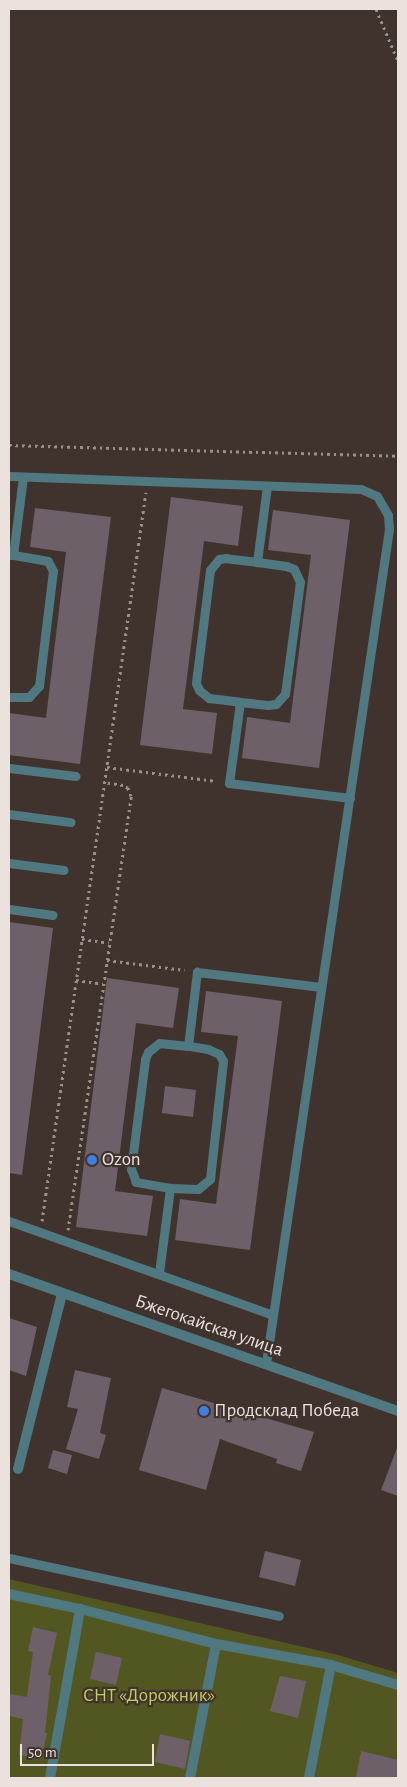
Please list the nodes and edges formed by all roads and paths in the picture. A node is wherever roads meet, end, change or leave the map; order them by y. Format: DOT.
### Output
graph roads {
  1 [pos="376,9"];
  2 [pos="398,61"];
  3 [pos="9,445"];
  4 [pos="398,456"];
  5 [pos="9,476"];
  6 [pos="23,477"];
  7 [pos="147,481"];
  8 [pos="267,486"];
  9 [pos="11,555"];
  10 [pos="257,562"];
  11 [pos="9,696"];
  12 [pos="240,702"];
  13 [pos="107,767"];
  14 [pos="9,768"];
  15 [pos="76,776"];
  16 [pos="105,782"];
  17 [pos="230,783"];
  18 [pos="350,798"];
  19 [pos="9,814"];
  20 [pos="70,822"];
  21 [pos="9,863"];
  22 [pos="64,870"];
  23 [pos="9,909"];
  24 [pos="53,915"];
  25 [pos="82,939"];
  26 [pos="110,943"];
  27 [pos="107,960"];
  28 [pos="197,972"];
  29 [pos="76,980"];
  30 [pos="103,984"];
  31 [pos="322,988"];
  32 [pos="188,1046"];
  33 [pos="170,1188"];
  34 [pos="9,1221"];
  35 [pos="41,1232"];
  36 [pos="66,1241"];
  37 [pos="159,1273"];
  38 [pos="9,1274"];
  39 [pos="62,1294"];
  40 [pos="273,1315"];
  41 [pos="266,1363"];
  42 [pos="398,1411"];
  43 [pos="18,1469"];
  44 [pos="9,1558"];
  45 [pos="9,1594"];
  46 [pos="80,1609"];
  47 [pos="279,1616"];
  48 [pos="216,1644"];
  49 [pos="330,1665"];
  50 [pos="398,1685"];
  51 [pos="50,1778"];
  52 [pos="190,1778"];
  53 [pos="309,1778"];
  1 -- 2 [label="path"];
  3 -- 4 [label="path"];
  5 -- 6 [label="lane"];
  6 -- 7 [label="lane"];
  6 -- 9 [label="lane"];
  7 -- 8 [label="lane"];
  7 -- 13 [label="path"];
  8 -- 10 [label="lane"];
  8 -- 18 [label="lane"];
  9 -- 11 [label="lane"];
  10 -- 12 [label="lane"];
  10 -- 12 [label="lane"];
  12 -- 17 [label="lane"];
  13 -- 16 [label="path"];
  13 -- 17 [label="path"];
  14 -- 15 [label="lane"];
  16 -- 25 [label="path"];
  16 -- 26 [label="path"];
  17 -- 18 [label="lane"];
  18 -- 31 [label="lane"];
  19 -- 20 [label="lane"];
  21 -- 22 [label="lane"];
  23 -- 24 [label="lane"];
  25 -- 26 [label="path"];
  25 -- 29 [label="path"];
  26 -- 27 [label="path"];
  27 -- 28 [label="path"];
  27 -- 30 [label="path"];
  28 -- 31 [label="lane"];
  28 -- 32 [label="lane"];
  29 -- 30 [label="path"];
  29 -- 35 [label="path"];
  30 -- 36 [label="path"];
  31 -- 40 [label="lane"];
  32 -- 33 [label="lane"];
  32 -- 33 [label="lane"];
  33 -- 37 [label="lane"];
  34 -- 35 [label="lane"];
  35 -- 36 [label="lane"];
  36 -- 37 [label="lane"];
  37 -- 40 [label="lane"];
  38 -- 39 [label="street, Бжегокайская улица"];
  39 -- 41 [label="street, Бжегокайская улица"];
  39 -- 43 [label="street"];
  40 -- 41 [label="lane"];
  41 -- 42 [label="street, Бжегокайская улица"];
  44 -- 47 [label="lane"];
  45 -- 46 [label="street"];
  46 -- 48 [label="street"];
  46 -- 51 [label="street"];
  48 -- 49 [label="street"];
  48 -- 52 [label="street"];
  49 -- 50 [label="street"];
  49 -- 53 [label="street"];
}
